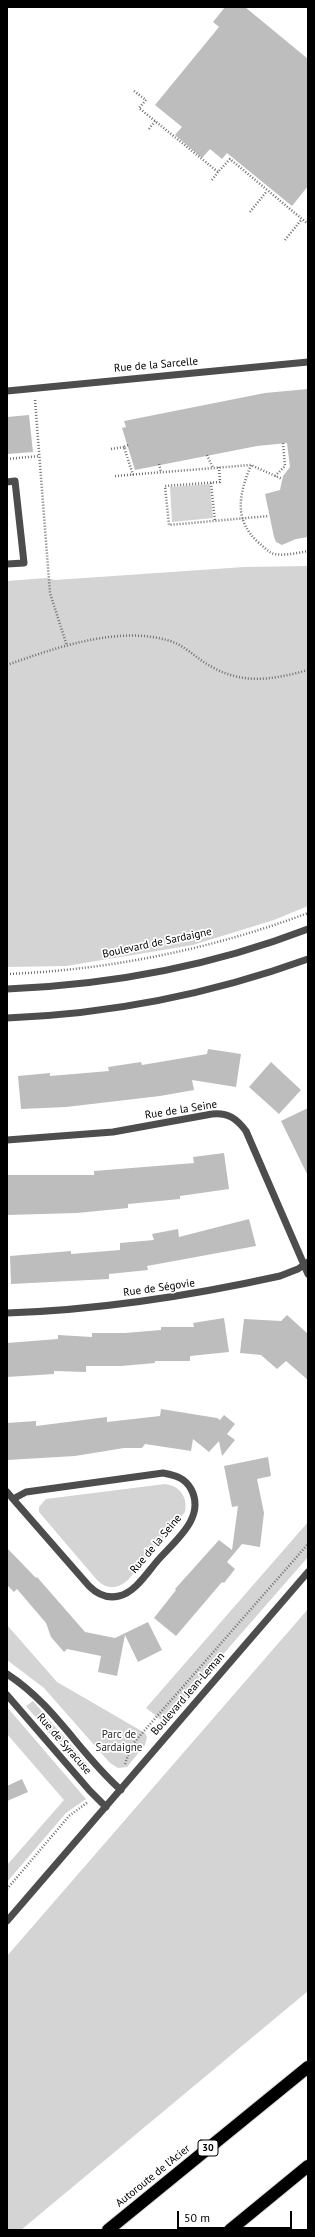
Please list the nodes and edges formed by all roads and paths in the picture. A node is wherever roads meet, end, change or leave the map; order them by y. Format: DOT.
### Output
graph roads {
  1 [pos="134,91"];
  2 [pos="155,121"];
  3 [pos="148,129"];
  4 [pos="218,172"];
  5 [pos="212,180"];
  6 [pos="268,191"];
  7 [pos="250,212"];
  8 [pos="302,219"];
  9 [pos="308,224"];
  10 [pos="285,240"];
  11 [pos="308,362"];
  12 [pos="7,391"];
  13 [pos="35,400"];
  14 [pos="283,444"];
  15 [pos="128,445"];
  16 [pos="124,447"];
  17 [pos="111,449"];
  18 [pos="207,455"];
  19 [pos="39,456"];
  20 [pos="7,459"];
  21 [pos="159,464"];
  22 [pos="251,464"];
  23 [pos="219,467"];
  24 [pos="213,468"];
  25 [pos="161,472"];
  26 [pos="133,475"];
  27 [pos="114,476"];
  28 [pos="275,476"];
  29 [pos="282,479"];
  30 [pos="7,482"];
  31 [pos="211,483"];
  32 [pos="270,516"];
  33 [pos="242,518"];
  34 [pos="215,521"];
  35 [pos="308,551"];
  36 [pos="7,564"];
  37 [pos="67,646"];
  38 [pos="7,664"];
  39 [pos="308,670"];
  40 [pos="308,913"];
  41 [pos="308,929"];
  42 [pos="308,959"];
  43 [pos="7,974"];
  44 [pos="7,989"];
  45 [pos="7,1018"];
  46 [pos="7,1140"];
  47 [pos="306,1263"];
  48 [pos="308,1274"];
  49 [pos="7,1312"];
  50 [pos="7,1492"];
  51 [pos="13,1499"];
  52 [pos="308,1544"];
  53 [pos="308,1572"];
  54 [pos="7,1674"];
  55 [pos="7,1695"];
  56 [pos="125,1764"];
  57 [pos="121,1790"];
  58 [pos="88,1802"];
  59 [pos="106,1807"];
  60 [pos="7,1889"];
  61 [pos="7,1921"];
  62 [pos="308,2067"];
  63 [pos="308,2166"];
  64 [pos="108,2230"];
  65 [pos="230,2230"];
  1 -- 2 [label="path"];
  2 -- 3 [label="path"];
  2 -- 4 [label="path"];
  4 -- 5 [label="path"];
  4 -- 6 [label="path"];
  6 -- 7 [label="path"];
  6 -- 8 [label="path"];
  8 -- 9 [label="path"];
  8 -- 10 [label="path"];
  11 -- 12 [label="street, Rue de la Sarcelle"];
  13 -- 19 [label="path"];
  14 -- 28 [label="path"];
  15 -- 16 [label="path"];
  16 -- 17 [label="path"];
  16 -- 26 [label="path"];
  18 -- 24 [label="path"];
  19 -- 20 [label="path"];
  19 -- 37 [label="path"];
  21 -- 25 [label="path"];
  22 -- 23 [label="path"];
  22 -- 28 [label="path"];
  22 -- 33 [label="path"];
  23 -- 24 [label="path"];
  23 -- 31 [label="path"];
  24 -- 25 [label="path"];
  25 -- 26 [label="path"];
  26 -- 27 [label="path"];
  28 -- 29 [label="path"];
  30 -- 36 [label="street"];
  31 -- 34 [label="path"];
  31 -- 34 [label="path"];
  32 -- 33 [label="path"];
  33 -- 34 [label="path"];
  33 -- 35 [label="path"];
  37 -- 38 [label="path"];
  37 -- 39 [label="path"];
  40 -- 43 [label="path, Boulevard de Sardaigne"];
  41 -- 44 [label="street"];
  42 -- 45 [label="street"];
  46 -- 47 [label="street, Rue de la Seine"];
  47 -- 48 [label="street, Rue de la Seine"];
  47 -- 49 [label="street, Rue de Ségovie"];
  50 -- 51 [label="street, Rue de la Seine"];
  51 -- 51 [label="street, Rue de la Seine"];
  52 -- 56 [label="path, Boulevard Jean-Leman"];
  53 -- 57 [label="street, Boulevard Jean-Leman"];
  54 -- 57 [label="street, Rue de Syracuse"];
  55 -- 59 [label="street, Rue de Syracuse"];
  57 -- 59 [label="street, Boulevard Jean-Leman"];
  58 -- 60 [label="path"];
  59 -- 61 [label="street, Boulevard Jean-Leman"];
  62 -- 64 [label="highway, Autoroute de l'Acier / 30"];
  63 -- 65 [label="highway"];
}
